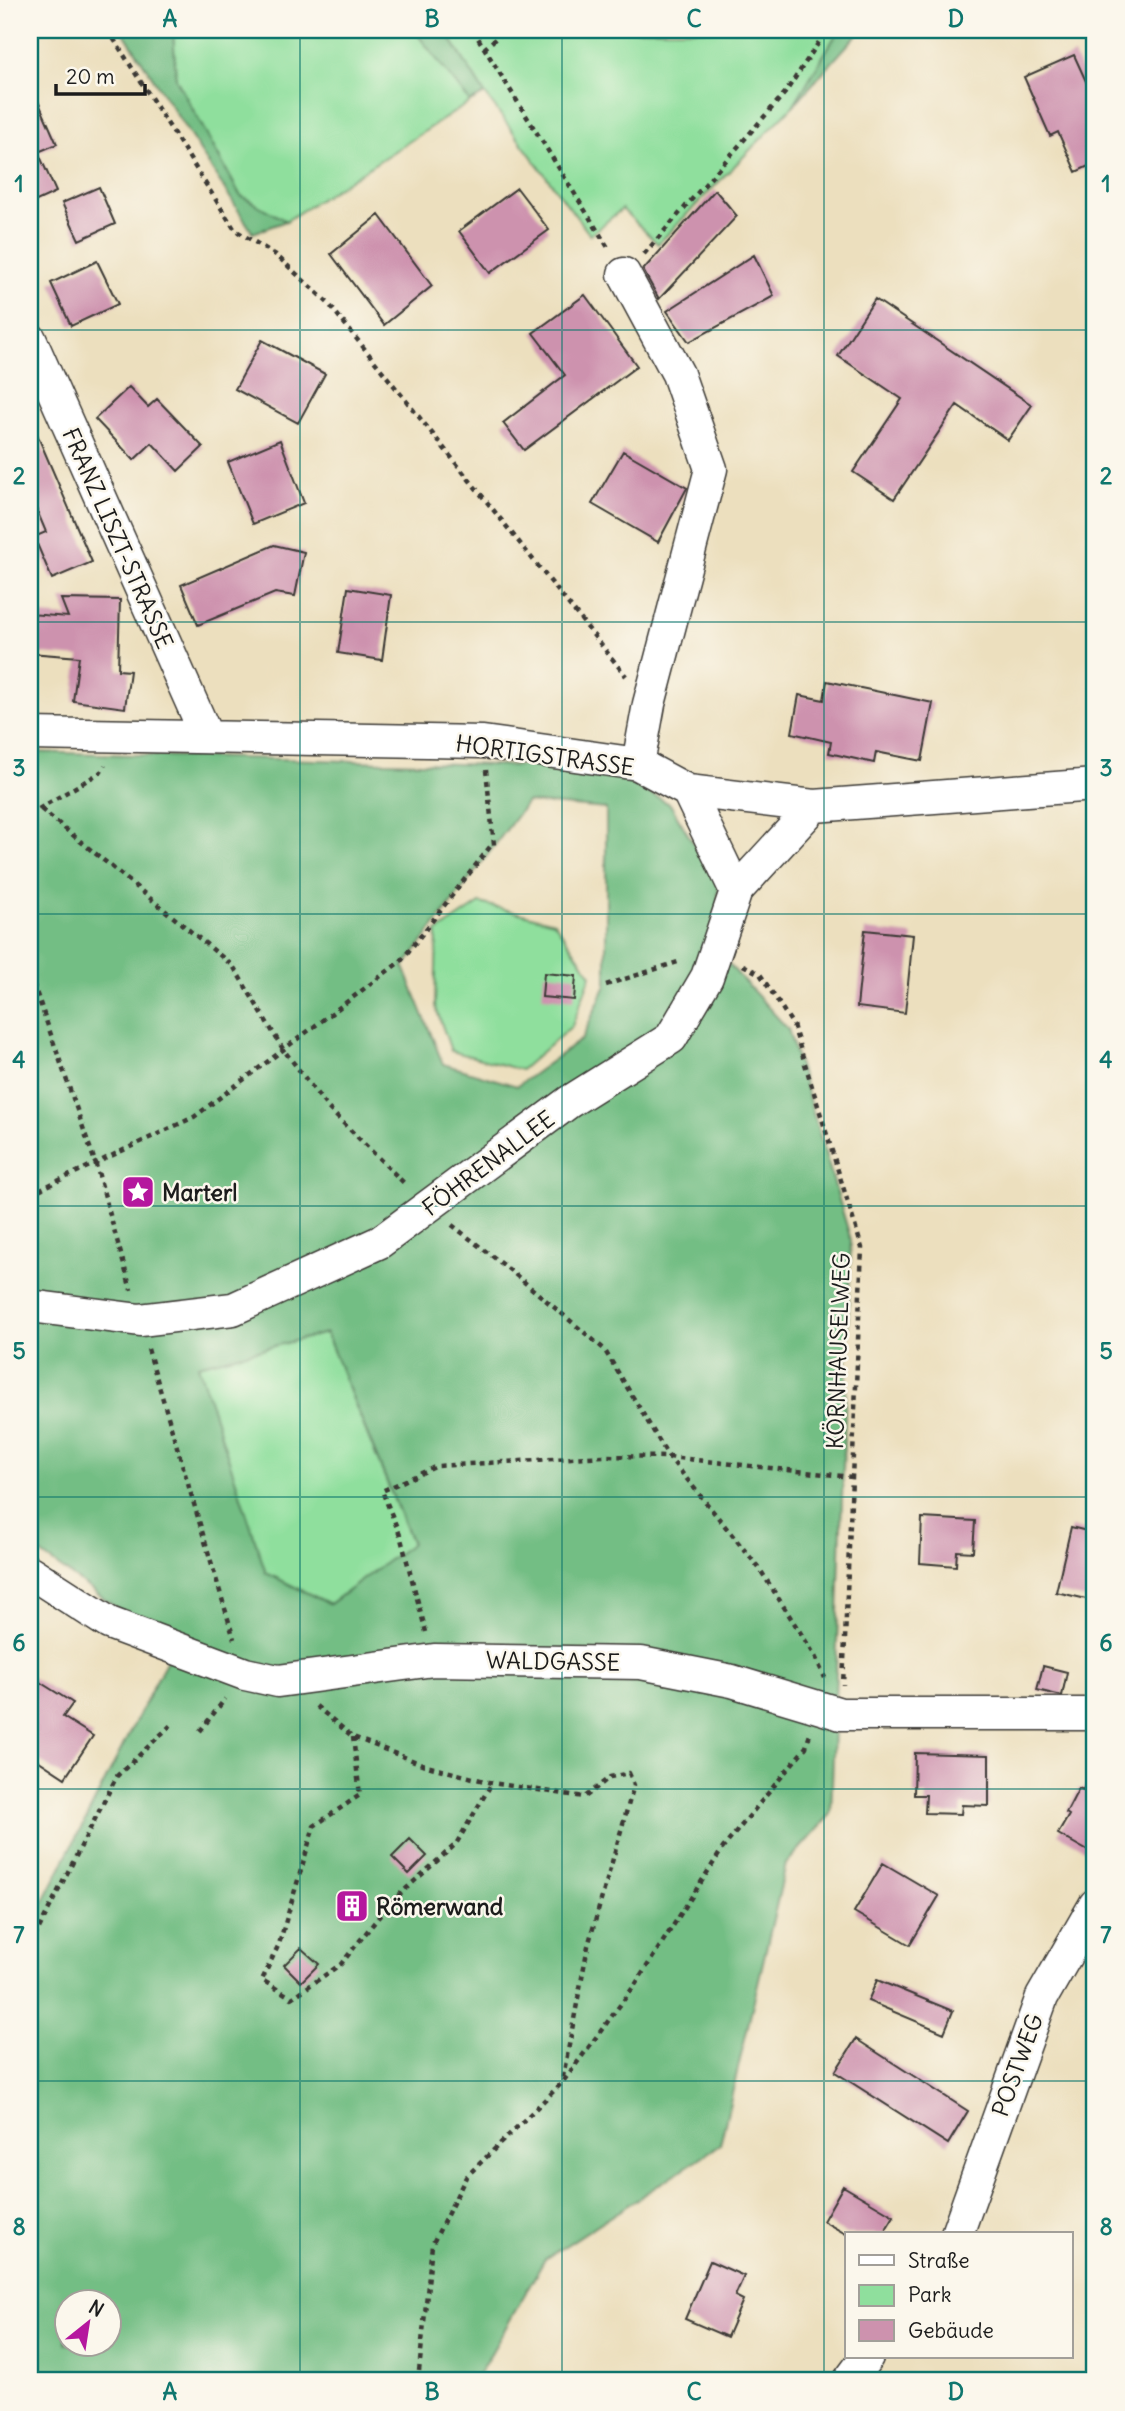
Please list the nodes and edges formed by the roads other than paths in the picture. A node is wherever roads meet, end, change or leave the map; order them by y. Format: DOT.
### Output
graph roads {
  1 [pos="624,274"];
  2 [pos="30,339"];
  3 [pos="30,734"];
  4 [pos="207,737"];
  5 [pos="638,764"];
  6 [pos="1095,785"];
  7 [pos="688,791"];
  8 [pos="814,806"];
  9 [pos="736,891"];
  10 [pos="30,1306"];
  11 [pos="30,1572"];
  12 [pos="1095,1714"];
  13 [pos="1095,1905"];
  14 [pos="958,2232"];
  15 [pos="866,2358"];
  16 [pos="849,2381"];
  1 -- 5 [label="street"];
  2 -- 4 [label="street, FRANZ LISZT-STRASSE"];
  3 -- 4 [label="street, HORTIGSTRASSE"];
  4 -- 5 [label="street, HORTIGSTRASSE"];
  5 -- 7 [label="street, HORTIGSTRASSE"];
  6 -- 8 [label="street, HORTIGSTRASSE"];
  7 -- 8 [label="street, HORTIGSTRASSE"];
  7 -- 9 [label="street"];
  8 -- 9 [label="street, FÖHRENALLEE"];
  9 -- 10 [label="street, FÖHRENALLEE"];
  11 -- 12 [label="street, WALDGASSE"];
  13 -- 14 [label="street, POSTWEG"];
  15 -- 16 [label="street"];
}
